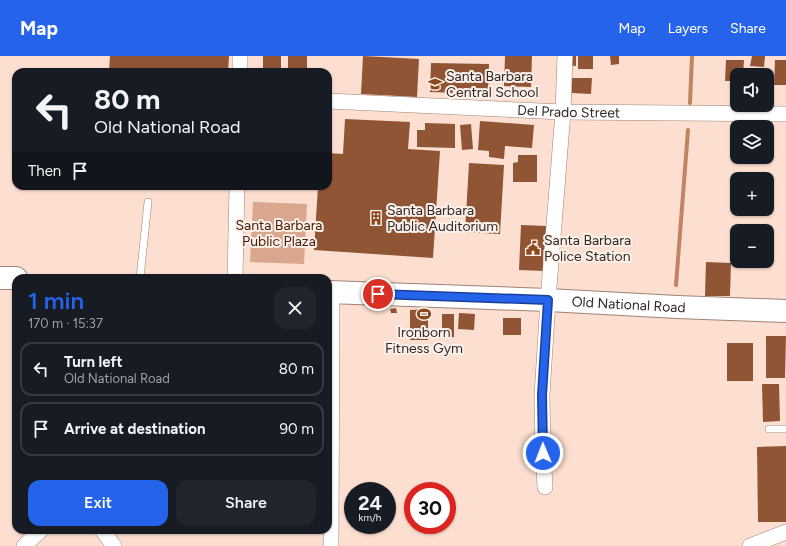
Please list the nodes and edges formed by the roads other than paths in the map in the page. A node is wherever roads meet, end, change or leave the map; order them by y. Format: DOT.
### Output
graph roads {
  1 [pos="240,56"];
  2 [pos="565,56"];
  3 [pos="240,68"];
  4 [pos="332,101"];
  5 [pos="563,112"];
  6 [pos="786,114"];
  7 [pos="237,190"];
  8 [pos="148,202"];
  9 [pos="140,274"];
  10 [pos="235,274"];
  11 [pos="0,278"];
  12 [pos="12,278"];
  13 [pos="332,292"];
  14 [pos="548,300"];
  15 [pos="786,311"];
  16 [pos="769,429"];
  17 [pos="786,429"];
  18 [pos="545,487"];
  19 [pos="786,532"];
  20 [pos="38,534"];
  21 [pos="105,534"];
  22 [pos="331,534"];
  23 [pos="24,546"];
  24 [pos="114,546"];
  25 [pos="331,546"];
  26 [pos="750,546"];
  1 -- 3 [label="street"];
  2 -- 5 [label="street"];
  4 -- 5 [label="street, Del Prado Street"];
  5 -- 6 [label="street, Del Prado Street"];
  5 -- 14 [label="street"];
  7 -- 10 [label="street"];
  8 -- 9 [label="lane"];
  11 -- 12 [label="main road"];
  13 -- 14 [label="main road, Old National Road"];
  14 -- 15 [label="main road, Old National Road"];
  14 -- 18 [label="street"];
  16 -- 17 [label="lane"];
  19 -- 26 [label="street"];
  20 -- 23 [label="street"];
  21 -- 24 [label="street"];
  22 -- 25 [label="street"];
}
